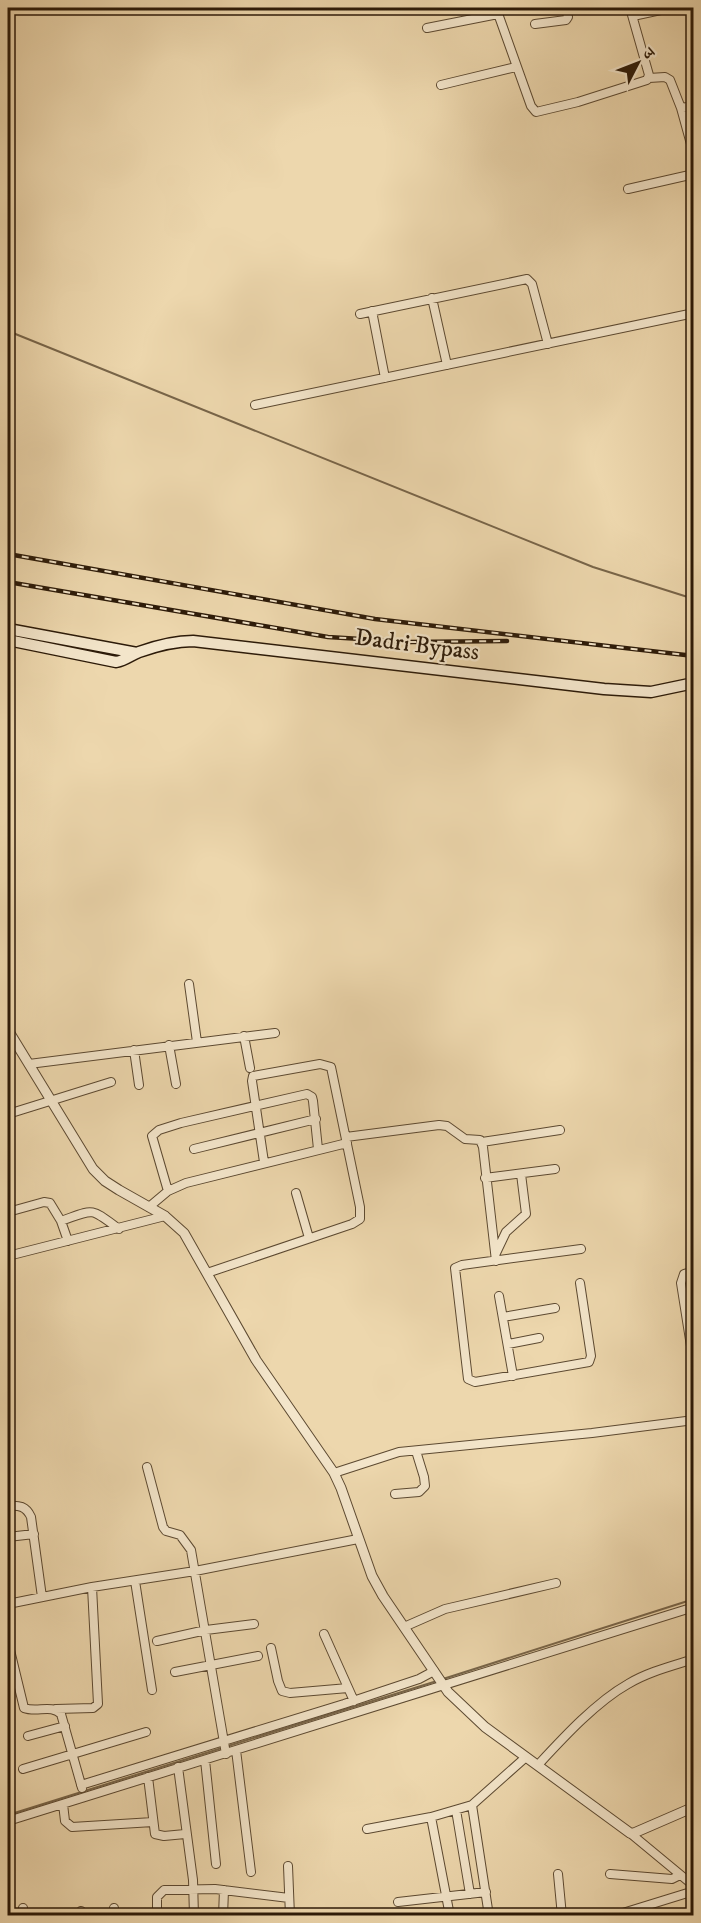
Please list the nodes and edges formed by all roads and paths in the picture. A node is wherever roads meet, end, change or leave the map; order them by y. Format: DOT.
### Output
graph roads {
  1 [pos="567,8"];
  2 [pos="630,8"];
  3 [pos="670,8"];
  4 [pos="497,11"];
  5 [pos="633,16"];
  6 [pos="535,24"];
  7 [pos="428,28"];
  8 [pos="516,67"];
  9 [pos="649,78"];
  10 [pos="441,84"];
  11 [pos="693,106"];
  12 [pos="681,108"];
  13 [pos="693,155"];
  14 [pos="692,175"];
  15 [pos="628,189"];
  16 [pos="693,190"];
  17 [pos="432,298"];
  18 [pos="372,311"];
  19 [pos="693,313"];
  20 [pos="360,314"];
  21 [pos="548,344"];
  22 [pos="447,365"];
  23 [pos="385,378"];
  24 [pos="255,405"];
  25 [pos="8,629"];
  26 [pos="8,640"];
  27 [pos="137,653"];
  28 [pos="693,683"];
  29 [pos="189,984"];
  30 [pos="8,1030"];
  31 [pos="275,1033"];
  32 [pos="244,1036"];
  33 [pos="197,1041"];
  34 [pos="169,1045"];
  35 [pos="134,1050"];
  36 [pos="29,1064"];
  37 [pos="250,1068"];
  38 [pos="111,1082"];
  39 [pos="176,1084"];
  40 [pos="139,1085"];
  41 [pos="51,1099"];
  42 [pos="255,1105"];
  43 [pos="8,1114"];
  44 [pos="316,1119"];
  45 [pos="560,1130"];
  46 [pos="260,1134"];
  47 [pos="346,1140"];
  48 [pos="482,1142"];
  49 [pos="194,1149"];
  50 [pos="318,1149"];
  51 [pos="264,1162"];
  52 [pos="555,1169"];
  53 [pos="521,1174"];
  54 [pos="485,1178"];
  55 [pos="168,1191"];
  56 [pos="296,1193"];
  57 [pos="149,1207"];
  58 [pos="8,1212"];
  59 [pos="165,1216"];
  60 [pos="61,1221"];
  61 [pos="119,1229"];
  62 [pos="309,1238"];
  63 [pos="68,1241"];
  64 [pos="581,1249"];
  65 [pos="8,1256"];
  66 [pos="496,1259"];
  67 [pos="693,1271"];
  68 [pos="207,1273"];
  69 [pos="580,1283"];
  70 [pos="499,1296"];
  71 [pos="555,1308"];
  72 [pos="502,1317"];
  73 [pos="539,1338"];
  74 [pos="508,1344"];
  75 [pos="693,1365"];
  76 [pos="513,1376"];
  77 [pos="693,1420"];
  78 [pos="416,1451"];
  79 [pos="147,1467"];
  80 [pos="334,1473"];
  81 [pos="395,1494"];
  82 [pos="8,1506"];
  83 [pos="34,1534"];
  84 [pos="8,1537"];
  85 [pos="358,1539"];
  86 [pos="195,1571"];
  87 [pos="135,1581"];
  88 [pos="556,1583"];
  89 [pos="92,1587"];
  90 [pos="42,1597"];
  91 [pos="8,1604"];
  92 [pos="693,1607"];
  93 [pos="254,1624"];
  94 [pos="404,1627"];
  95 [pos="206,1630"];
  96 [pos="324,1634"];
  97 [pos="157,1641"];
  98 [pos="8,1642"];
  99 [pos="272,1648"];
  100 [pos="258,1656"];
  101 [pos="693,1659"];
  102 [pos="211,1666"];
  103 [pos="175,1672"];
  104 [pos="438,1678"];
  105 [pos="348,1688"];
  106 [pos="152,1690"];
  107 [pos="354,1701"];
  108 [pos="56,1709"];
  109 [pos="65,1726"];
  110 [pos="147,1732"];
  111 [pos="28,1736"];
  112 [pos="225,1747"];
  113 [pos="236,1750"];
  114 [pos="73,1755"];
  115 [pos="526,1757"];
  116 [pos="204,1760"];
  117 [pos="538,1766"];
  118 [pos="178,1767"];
  119 [pos="23,1769"];
  120 [pos="148,1776"];
  121 [pos="83,1791"];
  122 [pos="63,1804"];
  123 [pos="472,1805"];
  124 [pos="693,1807"];
  125 [pos="456,1810"];
  126 [pos="430,1817"];
  127 [pos="8,1821"];
  128 [pos="153,1822"];
  129 [pos="367,1829"];
  130 [pos="630,1833"];
  131 [pos="185,1834"];
  132 [pos="216,1864"];
  133 [pos="288,1866"];
  134 [pos="251,1872"];
  135 [pos="558,1874"];
  136 [pos="610,1874"];
  137 [pos="680,1875"];
  138 [pos="693,1886"];
  139 [pos="194,1889"];
  140 [pos="224,1890"];
  141 [pos="693,1891"];
  142 [pos="486,1892"];
  143 [pos="470,1894"];
  144 [pos="447,1896"];
  145 [pos="289,1898"];
  146 [pos="398,1902"];
  147 [pos="157,1916"];
  148 [pos="194,1916"];
  149 [pos="223,1916"];
  150 [pos="290,1916"];
  151 [pos="450,1916"];
  152 [pos="489,1916"];
  153 [pos="562,1916"];
  154 [pos="613,1916"];
  1 -- 6 [label="street"];
  2 -- 5 [label="street"];
  3 -- 5 [label="street"];
  4 -- 7 [label="street"];
  4 -- 8 [label="street"];
  5 -- 9 [label="street"];
  8 -- 9 [label="street"];
  8 -- 10 [label="street"];
  9 -- 12 [label="street"];
  11 -- 12 [label="street"];
  12 -- 13 [label="street"];
  14 -- 15 [label="street"];
  14 -- 16 [label="street"];
  17 -- 18 [label="street"];
  17 -- 21 [label="street"];
  17 -- 22 [label="street"];
  18 -- 20 [label="street"];
  18 -- 23 [label="street"];
  19 -- 21 [label="street"];
  21 -- 22 [label="street"];
  22 -- 23 [label="street"];
  23 -- 24 [label="street"];
  25 -- 27 [label="main road, Dadri Bypass"];
  26 -- 27 [label="main road, Dadri Bypass"];
  27 -- 28 [label="main road, Dadri Bypass"];
  29 -- 33 [label="street"];
  30 -- 36 [label="street"];
  31 -- 32 [label="street"];
  32 -- 33 [label="street"];
  32 -- 37 [label="street"];
  33 -- 34 [label="street"];
  34 -- 35 [label="street"];
  34 -- 39 [label="street"];
  35 -- 36 [label="street"];
  35 -- 40 [label="street"];
  36 -- 41 [label="street"];
  38 -- 41 [label="street"];
  41 -- 43 [label="street"];
  41 -- 57 [label="street"];
  42 -- 44 [label="street"];
  42 -- 46 [label="street"];
  42 -- 47 [label="street"];
  42 -- 55 [label="street"];
  44 -- 46 [label="street"];
  44 -- 50 [label="street"];
  45 -- 48 [label="street"];
  46 -- 49 [label="street"];
  46 -- 51 [label="street"];
  47 -- 48 [label="street"];
  47 -- 50 [label="street"];
  47 -- 62 [label="street"];
  48 -- 54 [label="street"];
  50 -- 51 [label="street"];
  51 -- 55 [label="street"];
  52 -- 53 [label="street"];
  53 -- 54 [label="street"];
  53 -- 66 [label="street"];
  54 -- 66 [label="street"];
  55 -- 57 [label="street"];
  56 -- 62 [label="street"];
  57 -- 59 [label="street"];
  58 -- 60 [label="street"];
  59 -- 61 [label="street"];
  59 -- 68 [label="street"];
  60 -- 61 [label="street"];
  60 -- 63 [label="street"];
  61 -- 63 [label="street"];
  62 -- 68 [label="street"];
  63 -- 65 [label="street"];
  64 -- 66 [label="street"];
  66 -- 76 [label="street"];
  67 -- 75 [label="street"];
  68 -- 80 [label="street"];
  69 -- 76 [label="street"];
  70 -- 72 [label="street"];
  71 -- 72 [label="street"];
  72 -- 74 [label="street"];
  73 -- 74 [label="street"];
  74 -- 76 [label="street"];
  77 -- 78 [label="street"];
  78 -- 80 [label="street"];
  78 -- 81 [label="street"];
  79 -- 86 [label="street"];
  80 -- 85 [label="street"];
  82 -- 83 [label="street"];
  83 -- 84 [label="street"];
  83 -- 90 [label="street"];
  85 -- 86 [label="street"];
  85 -- 94 [label="street"];
  86 -- 87 [label="street"];
  86 -- 95 [label="street"];
  87 -- 89 [label="street"];
  87 -- 106 [label="street"];
  88 -- 94 [label="street"];
  89 -- 90 [label="street"];
  89 -- 108 [label="street"];
  90 -- 91 [label="street"];
  92 -- 104 [label="street"];
  93 -- 95 [label="street"];
  94 -- 104 [label="street"];
  95 -- 97 [label="street"];
  95 -- 102 [label="street"];
  96 -- 105 [label="street"];
  98 -- 108 [label="street"];
  99 -- 105 [label="street"];
  100 -- 102 [label="street"];
  101 -- 117 [label="street"];
  102 -- 103 [label="street"];
  102 -- 112 [label="street"];
  104 -- 107 [label="street"];
  104 -- 113 [label="street"];
  104 -- 115 [label="street"];
  105 -- 107 [label="street"];
  107 -- 112 [label="street"];
  108 -- 109 [label="street"];
  109 -- 111 [label="street"];
  109 -- 114 [label="street"];
  110 -- 114 [label="street"];
  112 -- 113 [label="street"];
  112 -- 116 [label="street"];
  112 -- 121 [label="street"];
  113 -- 134 [label="street"];
  114 -- 119 [label="street"];
  114 -- 121 [label="street"];
  115 -- 117 [label="street"];
  115 -- 123 [label="street"];
  116 -- 118 [label="street"];
  116 -- 132 [label="street"];
  117 -- 130 [label="street"];
  118 -- 120 [label="street"];
  118 -- 131 [label="street"];
  120 -- 121 [label="street"];
  120 -- 128 [label="street"];
  121 -- 122 [label="street"];
  122 -- 127 [label="street"];
  122 -- 128 [label="street"];
  123 -- 125 [label="street"];
  123 -- 142 [label="street"];
  124 -- 130 [label="street"];
  125 -- 126 [label="street"];
  125 -- 143 [label="street"];
  126 -- 129 [label="street"];
  126 -- 144 [label="street"];
  128 -- 131 [label="street"];
  130 -- 137 [label="street"];
  131 -- 139 [label="street"];
  133 -- 145 [label="street"];
  135 -- 153 [label="street"];
  136 -- 137 [label="street"];
  137 -- 138 [label="street"];
  139 -- 140 [label="street"];
  139 -- 147 [label="street"];
  139 -- 148 [label="street"];
  140 -- 145 [label="street"];
  140 -- 149 [label="street"];
  141 -- 154 [label="street"];
  142 -- 143 [label="street"];
  142 -- 152 [label="street"];
  143 -- 144 [label="street"];
  144 -- 146 [label="street"];
  144 -- 151 [label="street"];
  145 -- 150 [label="street"];
}
